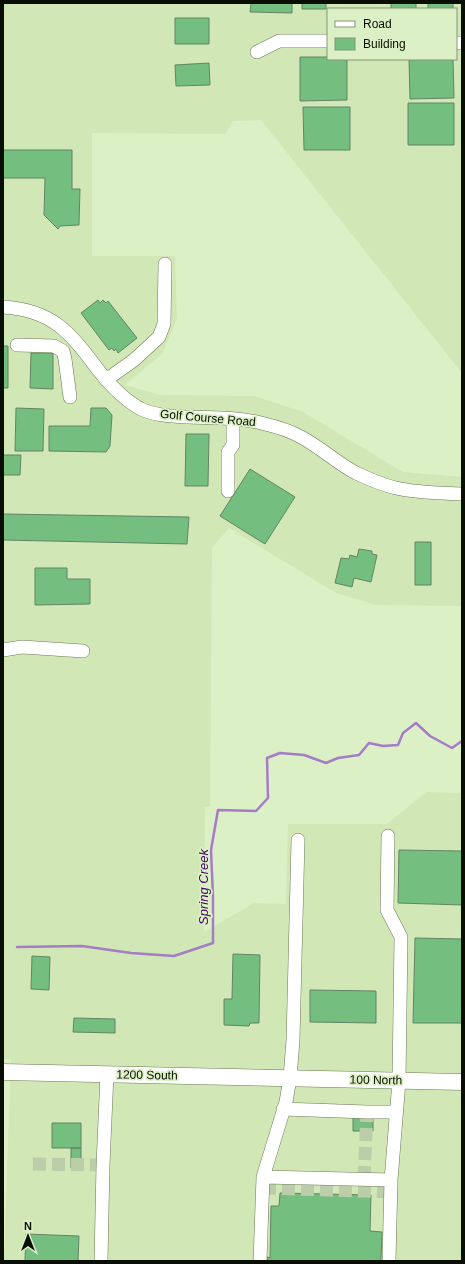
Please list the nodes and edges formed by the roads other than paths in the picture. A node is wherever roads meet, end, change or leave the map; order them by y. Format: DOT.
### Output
graph roads {
  1 [pos="327,41"];
  2 [pos="257,52"];
  3 [pos="164,264"];
  4 [pos="3,307"];
  5 [pos="16,345"];
  6 [pos="106,380"];
  7 [pos="70,398"];
  8 [pos="233,419"];
  9 [pos="228,491"];
  10 [pos="462,494"];
  11 [pos="3,650"];
  12 [pos="83,651"];
  13 [pos="388,836"];
  14 [pos="298,840"];
  15 [pos="3,1072"];
  16 [pos="108,1074"];
  17 [pos="290,1078"];
  18 [pos="399,1081"];
  19 [pos="462,1082"];
  20 [pos="283,1109"];
  21 [pos="396,1112"];
  22 [pos="263,1177"];
  23 [pos="391,1180"];
  24 [pos="101,1261"];
  25 [pos="260,1261"];
  26 [pos="390,1261"];
  1 -- 2 [label="street"];
  3 -- 6 [label="street"];
  4 -- 6 [label="street, Golf Course Road"];
  5 -- 7 [label="street"];
  6 -- 8 [label="street, Golf Course Road"];
  8 -- 9 [label="street"];
  8 -- 10 [label="street, Golf Course Road"];
  11 -- 12 [label="street"];
  13 -- 18 [label="street"];
  14 -- 17 [label="street"];
  15 -- 16 [label="main road, 1200 South"];
  16 -- 17 [label="main road, 1200 South"];
  16 -- 24 [label="street"];
  17 -- 18 [label="main road, 100 North"];
  17 -- 20 [label="street"];
  18 -- 19 [label="main road, 100 North"];
  18 -- 21 [label="street"];
  20 -- 21 [label="street"];
  20 -- 22 [label="street"];
  21 -- 23 [label="street"];
  22 -- 23 [label="street"];
  22 -- 25 [label="street"];
  23 -- 26 [label="street"];
}
